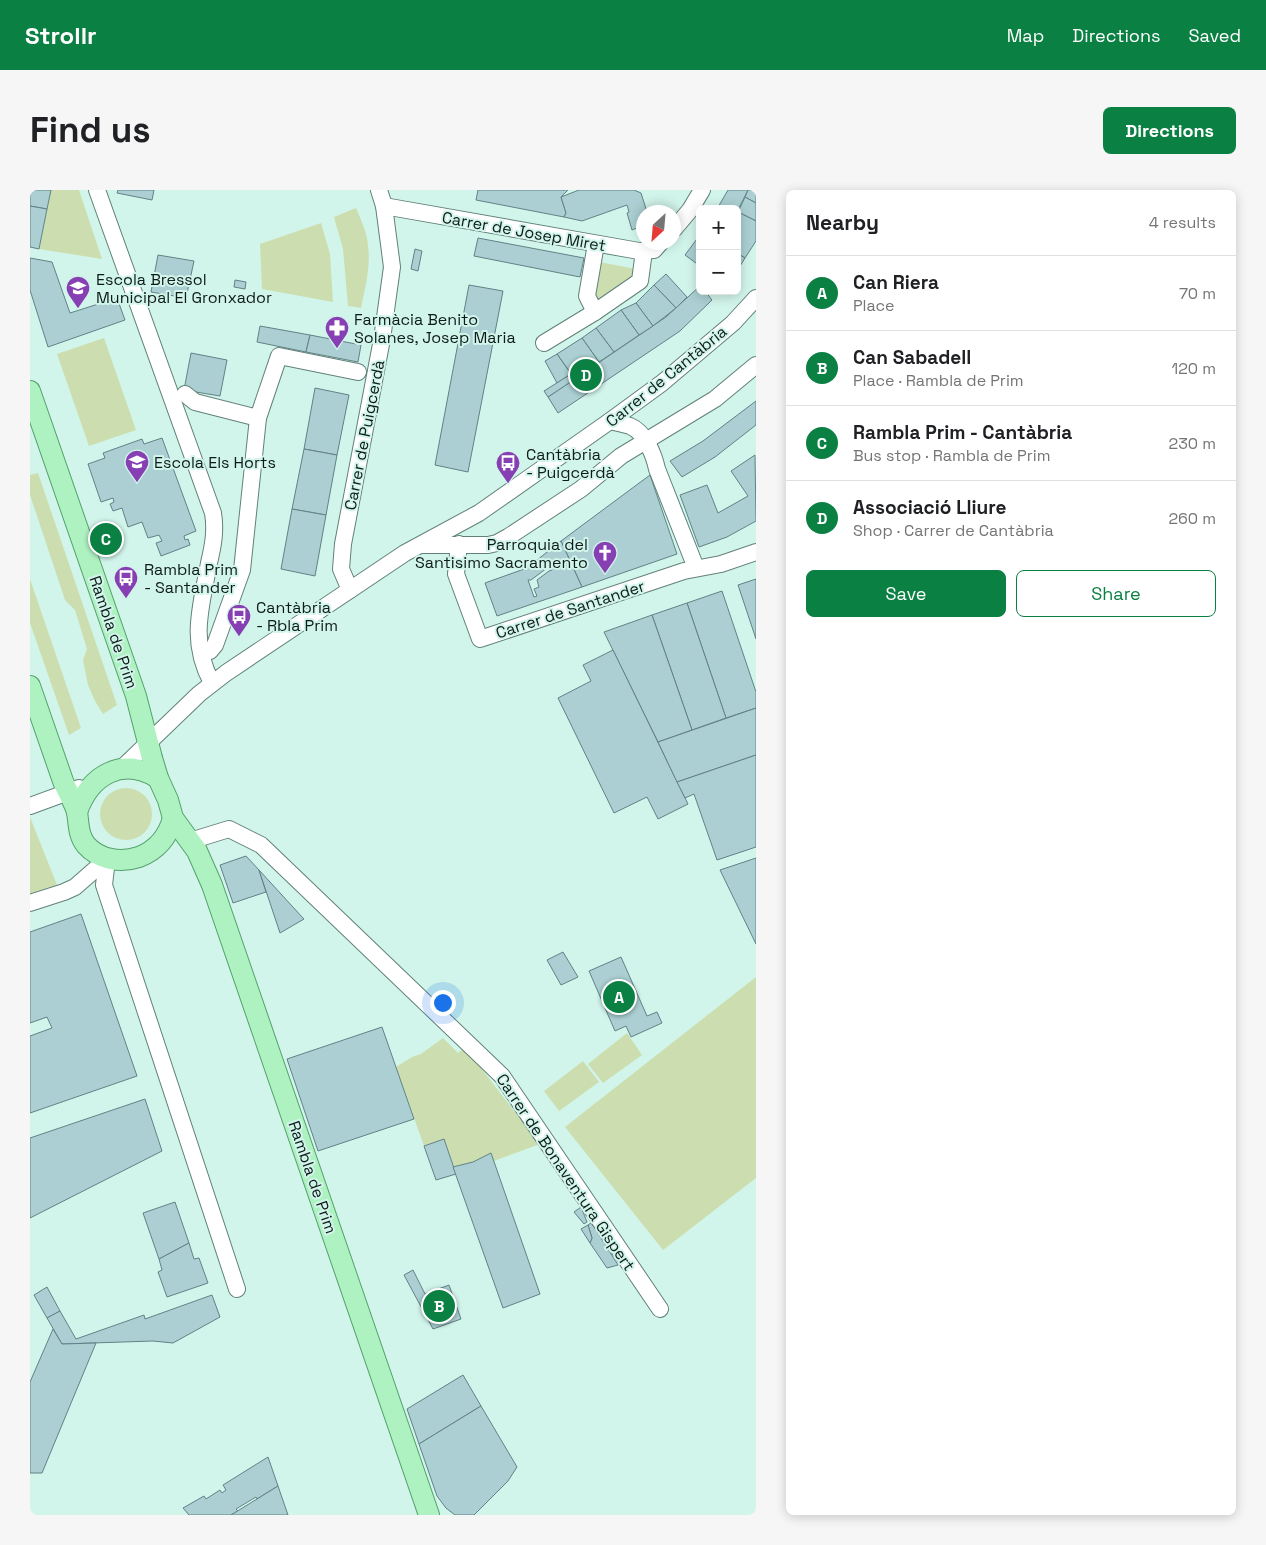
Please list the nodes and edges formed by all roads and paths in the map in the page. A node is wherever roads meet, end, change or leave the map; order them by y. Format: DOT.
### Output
graph roads {
  1 [pos="97,190"];
  2 [pos="379,190"];
  3 [pos="702,190"];
  4 [pos="384,206"];
  5 [pos="681,220"];
  6 [pos="596,244"];
  7 [pos="654,250"];
  8 [pos="644,251"];
  9 [pos="756,298"];
  10 [pos="596,312"];
  11 [pos="544,343"];
  12 [pos="756,365"];
  13 [pos="358,372"];
  14 [pos="30,391"];
  15 [pos="185,394"];
  16 [pos="258,418"];
  17 [pos="610,422"];
  18 [pos="645,441"];
  19 [pos="459,544"];
  20 [pos="420,545"];
  21 [pos="756,552"];
  22 [pos="696,568"];
  23 [pos="350,590"];
  24 [pos="210,651"];
  25 [pos="212,683"];
  26 [pos="30,686"];
  27 [pos="149,743"];
  28 [pos="120,770"];
  29 [pos="158,778"];
  30 [pos="95,782"];
  31 [pos="68,792"];
  32 [pos="30,806"];
  33 [pos="77,812"];
  34 [pos="173,818"];
  35 [pos="190,841"];
  36 [pos="156,847"];
  37 [pos="107,859"];
  38 [pos="30,903"];
  39 [pos="237,1289"];
  40 [pos="660,1309"];
  41 [pos="429,1515"];
  1 -- 25 [label="street"];
  2 -- 4 [label="street, Carrer de Puigcerdà"];
  3 -- 5 [label="street"];
  4 -- 6 [label="street, Carrer de Josep Miret"];
  4 -- 23 [label="street, Carrer de Puigcerdà"];
  6 -- 8 [label="street, Carrer de Josep Miret"];
  6 -- 10 [label="street"];
  7 -- 8 [label="street"];
  8 -- 10 [label="street"];
  9 -- 17 [label="street, Carrer de Cantàbria"];
  10 -- 11 [label="street"];
  12 -- 18 [label="street"];
  13 -- 16 [label="street"];
  14 -- 27 [label="main road, Rambla de Prim"];
  15 -- 16 [label="street"];
  16 -- 24 [label="street"];
  17 -- 18 [label="street"];
  17 -- 20 [label="street, Carrer de Cantàbria"];
  18 -- 19 [label="street"];
  18 -- 22 [label="street"];
  19 -- 20 [label="street"];
  19 -- 22 [label="street, Carrer de Santander"];
  20 -- 23 [label="street, Carrer de Cantàbria"];
  21 -- 22 [label="street, Carrer de Santander"];
  23 -- 25 [label="street, Carrer de Cantàbria"];
  25 -- 27 [label="street, Carrer de Cantàbria"];
  26 -- 31 [label="main road"];
  27 -- 28 [label="street, Carrer de Cantàbria"];
  27 -- 29 [label="main road, Rambla de Prim"];
  28 -- 29 [label="main road"];
  28 -- 30 [label="main road"];
  29 -- 34 [label="main road, Rambla de Prim"];
  30 -- 31 [label="street"];
  30 -- 33 [label="main road"];
  31 -- 32 [label="street"];
  31 -- 33 [label="main road"];
  33 -- 37 [label="main road"];
  34 -- 35 [label="main road, Rambla de Prim"];
  34 -- 36 [label="main road"];
  35 -- 36 [label="main road"];
  35 -- 40 [label="street, Carrer de Bonaventura Gispert"];
  35 -- 41 [label="main road, Rambla de Prim"];
  36 -- 37 [label="main road"];
  37 -- 38 [label="street"];
  37 -- 39 [label="street"];
}
